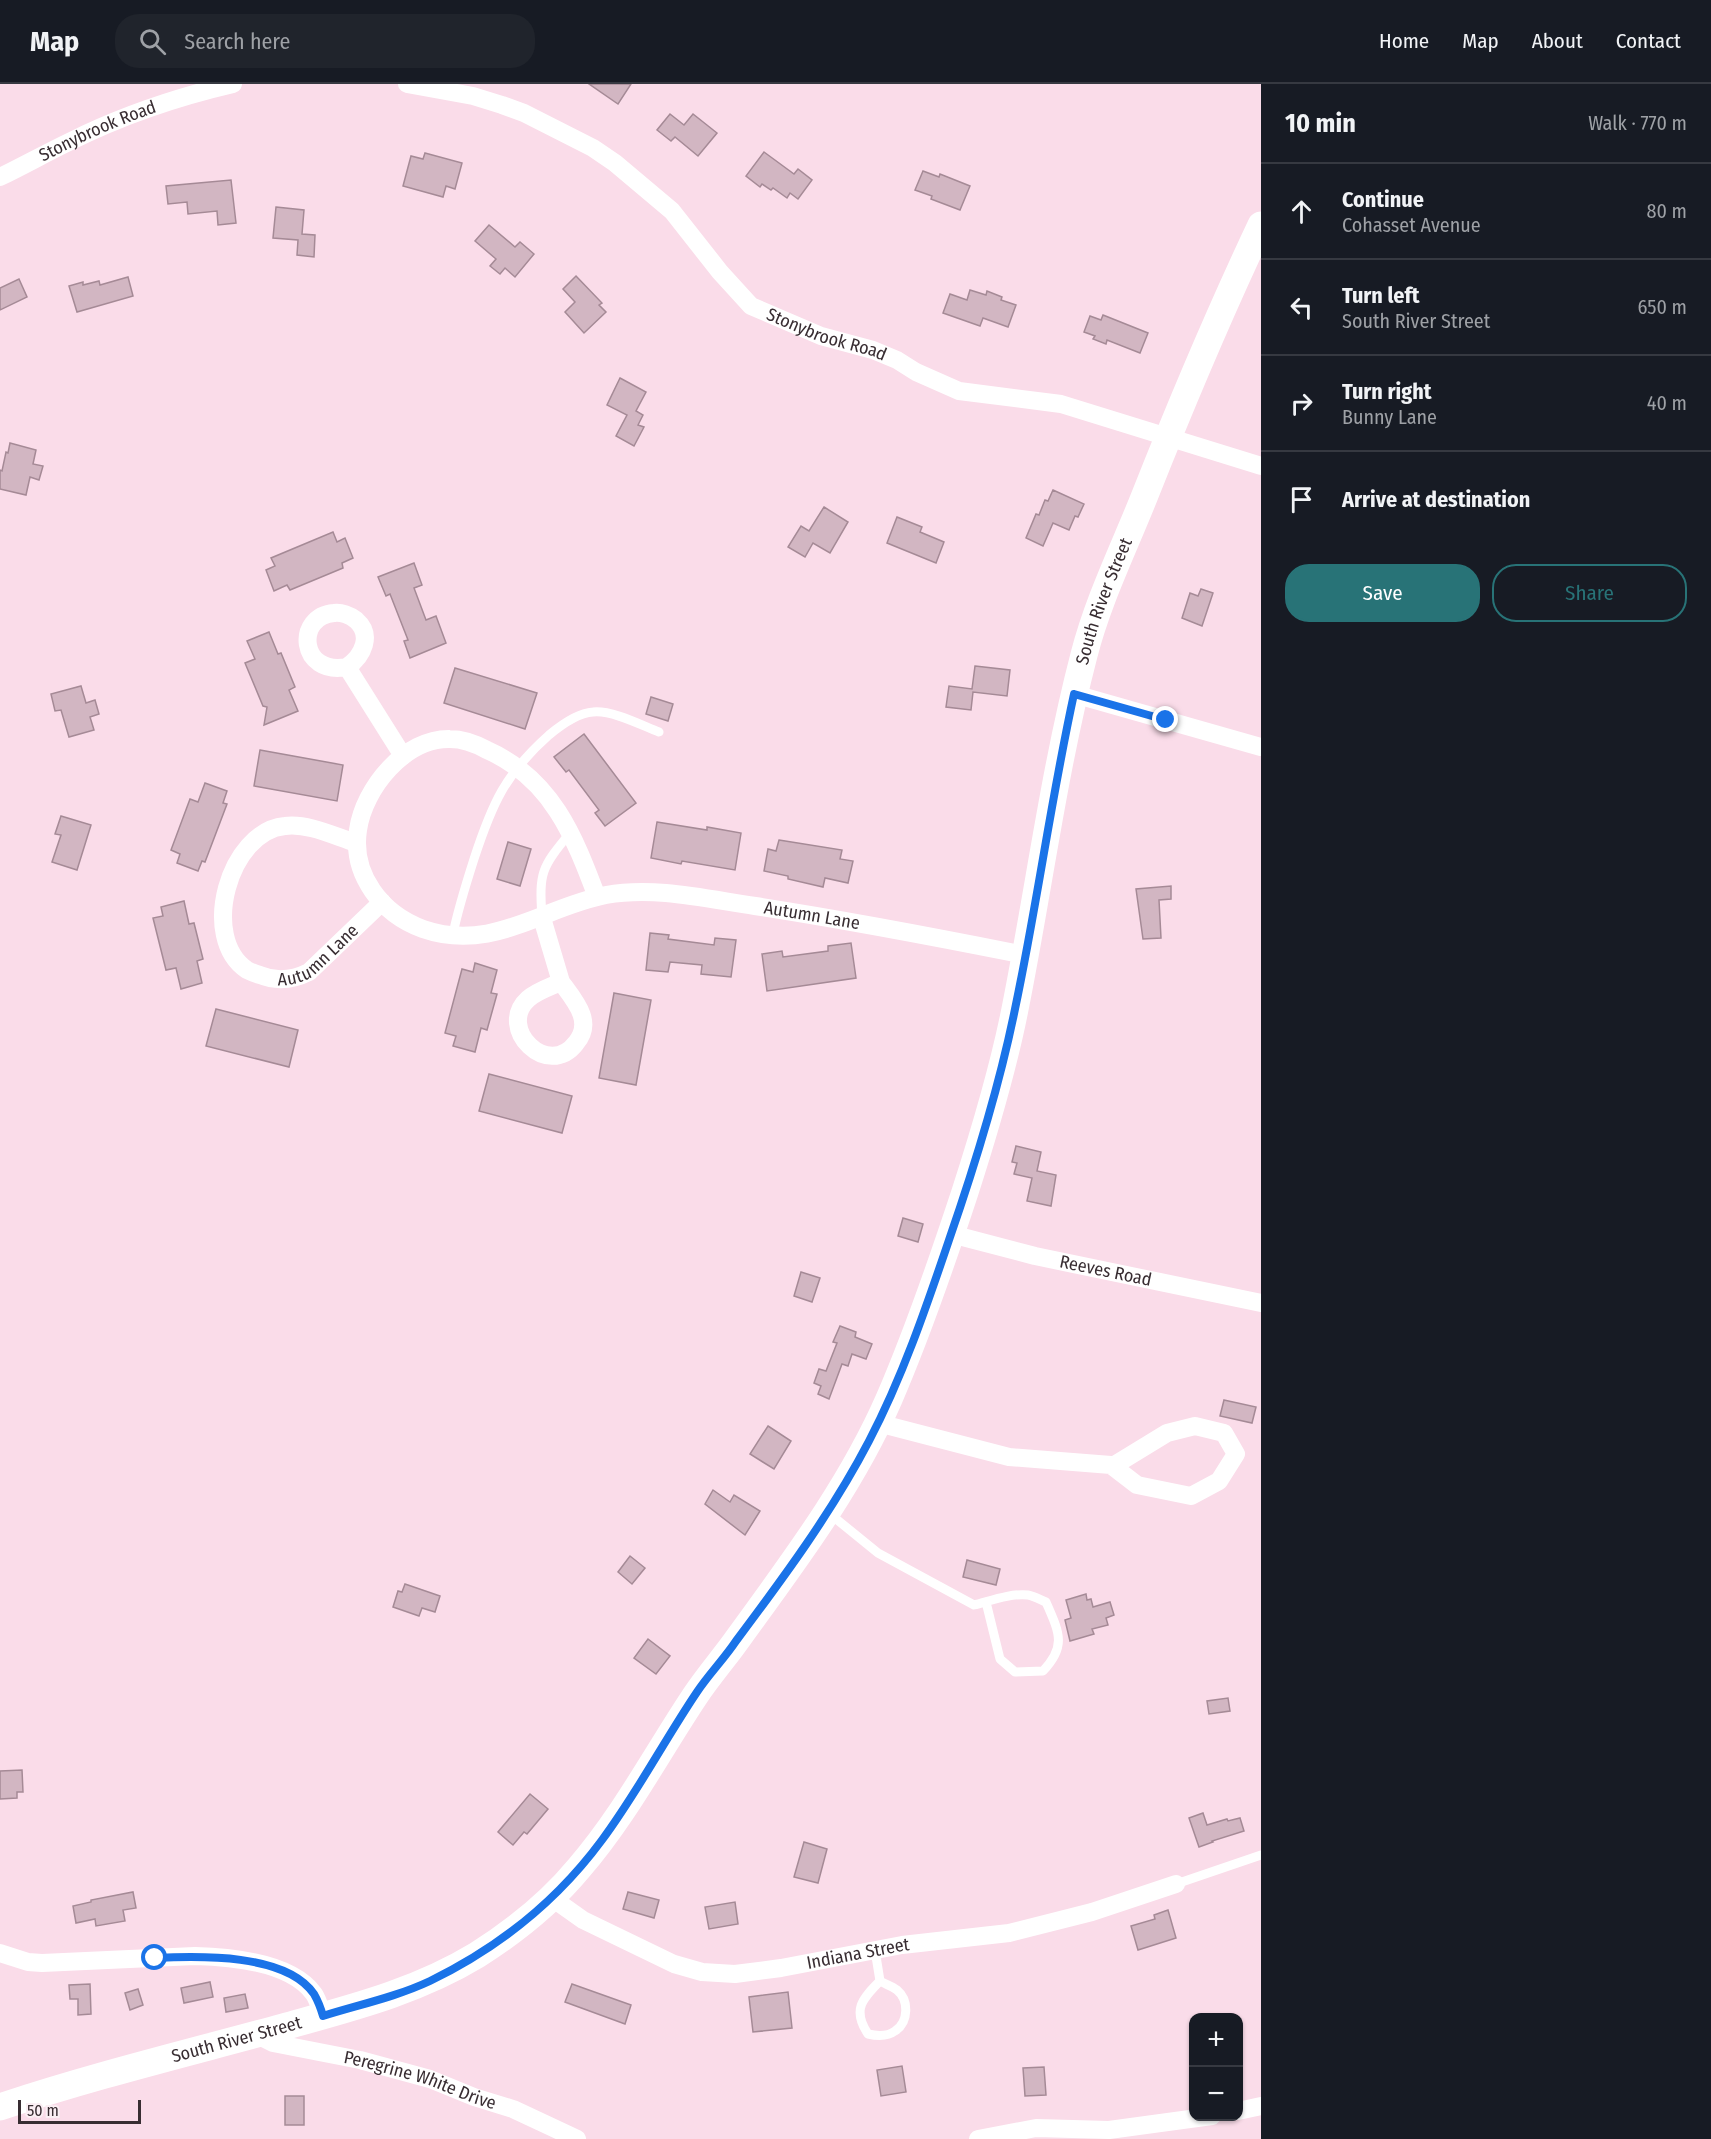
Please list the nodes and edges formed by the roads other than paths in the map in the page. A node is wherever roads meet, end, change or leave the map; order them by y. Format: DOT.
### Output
graph roads {
  1 [pos="233,84"];
  2 [pos="407,84"];
  3 [pos="0,177"];
  4 [pos="1261,225"];
  5 [pos="1167,438"];
  6 [pos="1261,466"];
  7 [pos="348,667"];
  8 [pos="1074,694"];
  9 [pos="659,732"];
  10 [pos="1261,747"];
  11 [pos="403,756"];
  12 [pos="516,768"];
  13 [pos="571,833"];
  14 [pos="356,843"];
  15 [pos="597,897"];
  16 [pos="382,902"];
  17 [pos="542,918"];
  18 [pos="453,934"];
  19 [pos="1025,956"];
  20 [pos="561,982"];
  21 [pos="951,1234"];
  22 [pos="1261,1303"];
  23 [pos="878,1423"];
  24 [pos="1113,1466"];
  25 [pos="828,1512"];
  26 [pos="986,1602"];
  27 [pos="1261,1855"];
  28 [pos="1176,1884"];
  29 [pos="552,1898"];
  30 [pos="875,1950"];
  31 [pos="0,1953"];
  32 [pos="880,1981"];
  33 [pos="323,2016"];
  34 [pos="261,2033"];
  35 [pos="1261,2106"];
  36 [pos="0,2107"];
  37 [pos="1243,2110"];
  38 [pos="1189,2119"];
  39 [pos="577,2139"];
  40 [pos="978,2139"];
  1 -- 3 [label="street, Stonybrook Road"];
  2 -- 5 [label="street, Stonybrook Road"];
  4 -- 5 [label="street, South River Street"];
  5 -- 6 [label="street, Stonybrook Road"];
  5 -- 8 [label="street, South River Street"];
  7 -- 11 [label="street"];
  8 -- 10 [label="street"];
  8 -- 19 [label="street, South River Street"];
  9 -- 12 [label="lane"];
  11 -- 12 [label="street, Autumn Lane"];
  11 -- 14 [label="street, Autumn Lane"];
  12 -- 13 [label="street, Autumn Lane"];
  12 -- 18 [label="lane"];
  13 -- 15 [label="street, Autumn Lane"];
  13 -- 17 [label="lane"];
  14 -- 16 [label="street, Autumn Lane"];
  14 -- 16 [label="street, Autumn Lane"];
  15 -- 17 [label="street, Autumn Lane"];
  15 -- 19 [label="street, Autumn Lane"];
  16 -- 18 [label="street, Autumn Lane"];
  17 -- 18 [label="street, Autumn Lane"];
  17 -- 20 [label="street"];
  19 -- 21 [label="street, South River Street"];
  21 -- 22 [label="street, Reeves Road"];
  21 -- 23 [label="street, South River Street"];
  23 -- 24 [label="street"];
  23 -- 25 [label="street, South River Street"];
  24 -- 24 [label="street"];
  25 -- 26 [label="lane"];
  25 -- 29 [label="street, South River Street"];
  26 -- 26 [label="lane"];
  27 -- 28 [label="lane"];
  28 -- 30 [label="street, Indiana Street"];
  29 -- 30 [label="street, Indiana Street"];
  29 -- 33 [label="street, South River Street"];
  30 -- 32 [label="lane"];
  31 -- 33 [label="street"];
  32 -- 32 [label="lane"];
  33 -- 34 [label="street, South River Street"];
  34 -- 36 [label="street, South River Street"];
  34 -- 39 [label="street, Peregrine White Drive"];
  35 -- 37 [label="street"];
  38 -- 40 [label="street"];
}
